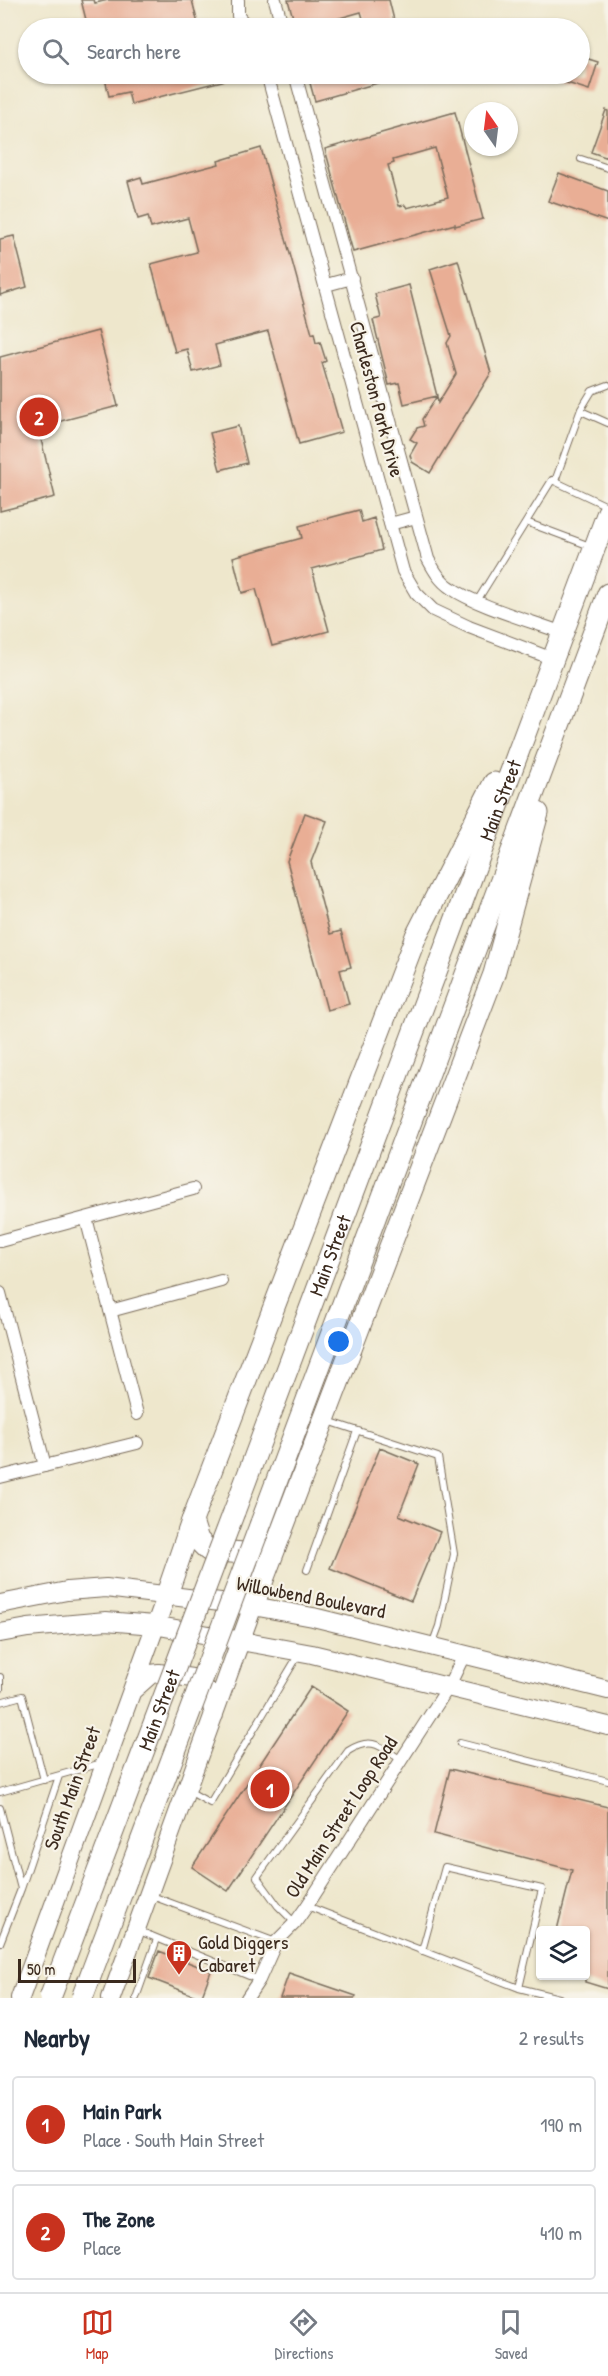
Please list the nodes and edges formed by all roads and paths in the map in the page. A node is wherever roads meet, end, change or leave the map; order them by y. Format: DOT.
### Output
graph roads {
  1 [pos="238,0"];
  2 [pos="275,0"];
  3 [pos="240,18"];
  4 [pos="280,18"];
  5 [pos="270,84"];
  6 [pos="299,84"];
  7 [pos="581,159"];
  8 [pos="608,168"];
  9 [pos="352,278"];
  10 [pos="326,285"];
  11 [pos="608,385"];
  12 [pos="581,411"];
  13 [pos="608,423"];
  14 [pos="555,482"];
  15 [pos="608,506"];
  16 [pos="608,512"];
  17 [pos="416,517"];
  18 [pos="526,522"];
  19 [pos="390,524"];
  20 [pos="595,548"];
  21 [pos="608,594"];
  22 [pos="477,601"];
  23 [pos="563,633"];
  24 [pos="553,660"];
  25 [pos="576,676"];
  26 [pos="540,695"];
  27 [pos="193,1189"];
  28 [pos="86,1218"];
  29 [pos="0,1241"];
  30 [pos="221,1281"];
  31 [pos="0,1293"];
  32 [pos="110,1311"];
  33 [pos="137,1414"];
  34 [pos="324,1420"];
  35 [pos="357,1431"];
  36 [pos="137,1443"];
  37 [pos="45,1466"];
  38 [pos="0,1477"];
  39 [pos="192,1521"];
  40 [pos="276,1545"];
  41 [pos="308,1569"];
  42 [pos="167,1594"];
  43 [pos="0,1604"];
  44 [pos="253,1606"];
  45 [pos="154,1625"];
  46 [pos="0,1633"];
  47 [pos="241,1640"];
  48 [pos="432,1646"];
  49 [pos="301,1652"];
  50 [pos="465,1653"];
  51 [pos="0,1677"];
  52 [pos="449,1686"];
  53 [pos="0,1689"];
  54 [pos="608,1690"];
  55 [pos="130,1693"];
  56 [pos="0,1702"];
  57 [pos="214,1715"];
  58 [pos="608,1726"];
  59 [pos="460,1743"];
  60 [pos="401,1760"];
  61 [pos="105,1762"];
  62 [pos="59,1776"];
  63 [pos="44,1780"];
  64 [pos="608,1781"];
  65 [pos="187,1790"];
  66 [pos="0,1792"];
  67 [pos="0,1808"];
  68 [pos="21,1889"];
  69 [pos="148,1894"];
  70 [pos="307,1906"];
  71 [pos="296,1923"];
  72 [pos="136,1929"];
  73 [pos="157,1939"];
  74 [pos="276,1942"];
  75 [pos="0,1943"];
  76 [pos="422,1951"];
  77 [pos="259,1980"];
  78 [pos="519,1988"];
  79 [pos="112,1997"];
  80 [pos="20,1998"];
  81 [pos="51,1998"];
  82 [pos="82,1998"];
  83 [pos="136,1998"];
  84 [pos="247,1998"];
  85 [pos="559,1998"];
  1 -- 3 [label="street"];
  2 -- 4 [label="street"];
  5 -- 10 [label="street, Charleston Park Drive"];
  6 -- 9 [label="street, Charleston Park Drive"];
  7 -- 8 [label="lane"];
  9 -- 10 [label="street"];
  9 -- 17 [label="street, Charleston Park Drive"];
  10 -- 19 [label="street, Charleston Park Drive"];
  11 -- 12 [label="lane"];
  12 -- 13 [label="lane"];
  12 -- 14 [label="lane"];
  14 -- 15 [label="lane"];
  14 -- 18 [label="lane"];
  16 -- 20 [label="highway, Main Street"];
  17 -- 19 [label="street"];
  17 -- 22 [label="street, Charleston Park Drive"];
  18 -- 20 [label="lane"];
  18 -- 22 [label="lane"];
  19 -- 24 [label="street, Charleston Park Drive"];
  20 -- 23 [label="highway, Main Street"];
  21 -- 25 [label="highway, Main Street"];
  22 -- 23 [label="street, Charleston Park Drive"];
  23 -- 24 [label="highway, Main Street"];
  24 -- 26 [label="highway, Main Street"];
  25 -- 34 [label="highway"];
  25 -- 82 [label="highway, Main Street, bridge"];
  26 -- 39 [label="highway"];
  26 -- 81 [label="highway, Main Street, bridge"];
  27 -- 28 [label="street"];
  28 -- 29 [label="street"];
  28 -- 32 [label="street"];
  30 -- 32 [label="street"];
  31 -- 37 [label="street"];
  32 -- 33 [label="street"];
  34 -- 35 [label="lane"];
  34 -- 40 [label="highway"];
  35 -- 41 [label="lane"];
  35 -- 48 [label="lane"];
  36 -- 37 [label="street"];
  37 -- 38 [label="street"];
  39 -- 40 [label="highway"];
  39 -- 42 [label="highway"];
  40 -- 44 [label="highway"];
  42 -- 43 [label="main road, Willowbend Boulevard"];
  42 -- 44 [label="main road, Willowbend Boulevard"];
  42 -- 45 [label="main road, South Main Street"];
  44 -- 47 [label="main road"];
  44 -- 48 [label="main road, Willowbend Boulevard"];
  45 -- 46 [label="main road"];
  45 -- 47 [label="main road"];
  45 -- 55 [label="main road, South Main Street"];
  47 -- 49 [label="main road"];
  47 -- 57 [label="main road"];
  48 -- 50 [label="main road, Willowbend Boulevard"];
  49 -- 52 [label="main road"];
  49 -- 65 [label="lane"];
  50 -- 52 [label="street, Old Main Street Loop Road"];
  50 -- 54 [label="main road, Willowbend Boulevard"];
  51 -- 53 [label="lane"];
  52 -- 58 [label="main road"];
  52 -- 60 [label="street, Old Main Street Loop Road"];
  55 -- 57 [label="main road"];
  55 -- 61 [label="main road, South Main Street"];
  56 -- 63 [label="lane"];
  57 -- 65 [label="main road"];
  59 -- 64 [label="lane"];
  60 -- 70 [label="street, Old Main Street Loop Road"];
  60 -- 71 [label="lane"];
  61 -- 62 [label="lane"];
  61 -- 80 [label="main road, South Main Street"];
  62 -- 63 [label="lane"];
  62 -- 68 [label="lane"];
  63 -- 66 [label="lane"];
  65 -- 69 [label="main road"];
  67 -- 68 [label="lane"];
  68 -- 75 [label="lane"];
  69 -- 72 [label="main road"];
  69 -- 74 [label="lane"];
  70 -- 71 [label="street, Old Main Street Loop Road"];
  70 -- 76 [label="lane"];
  71 -- 74 [label="street, Old Main Street Loop Road"];
  72 -- 73 [label="lane"];
  72 -- 79 [label="main road"];
  73 -- 77 [label="lane"];
  73 -- 83 [label="lane"];
  74 -- 77 [label="street, Old Main Street Loop Road"];
  76 -- 78 [label="lane"];
  76 -- 78 [label="lane"];
  77 -- 84 [label="street, Old Main Street Loop Road"];
  78 -- 85 [label="lane"];
}
